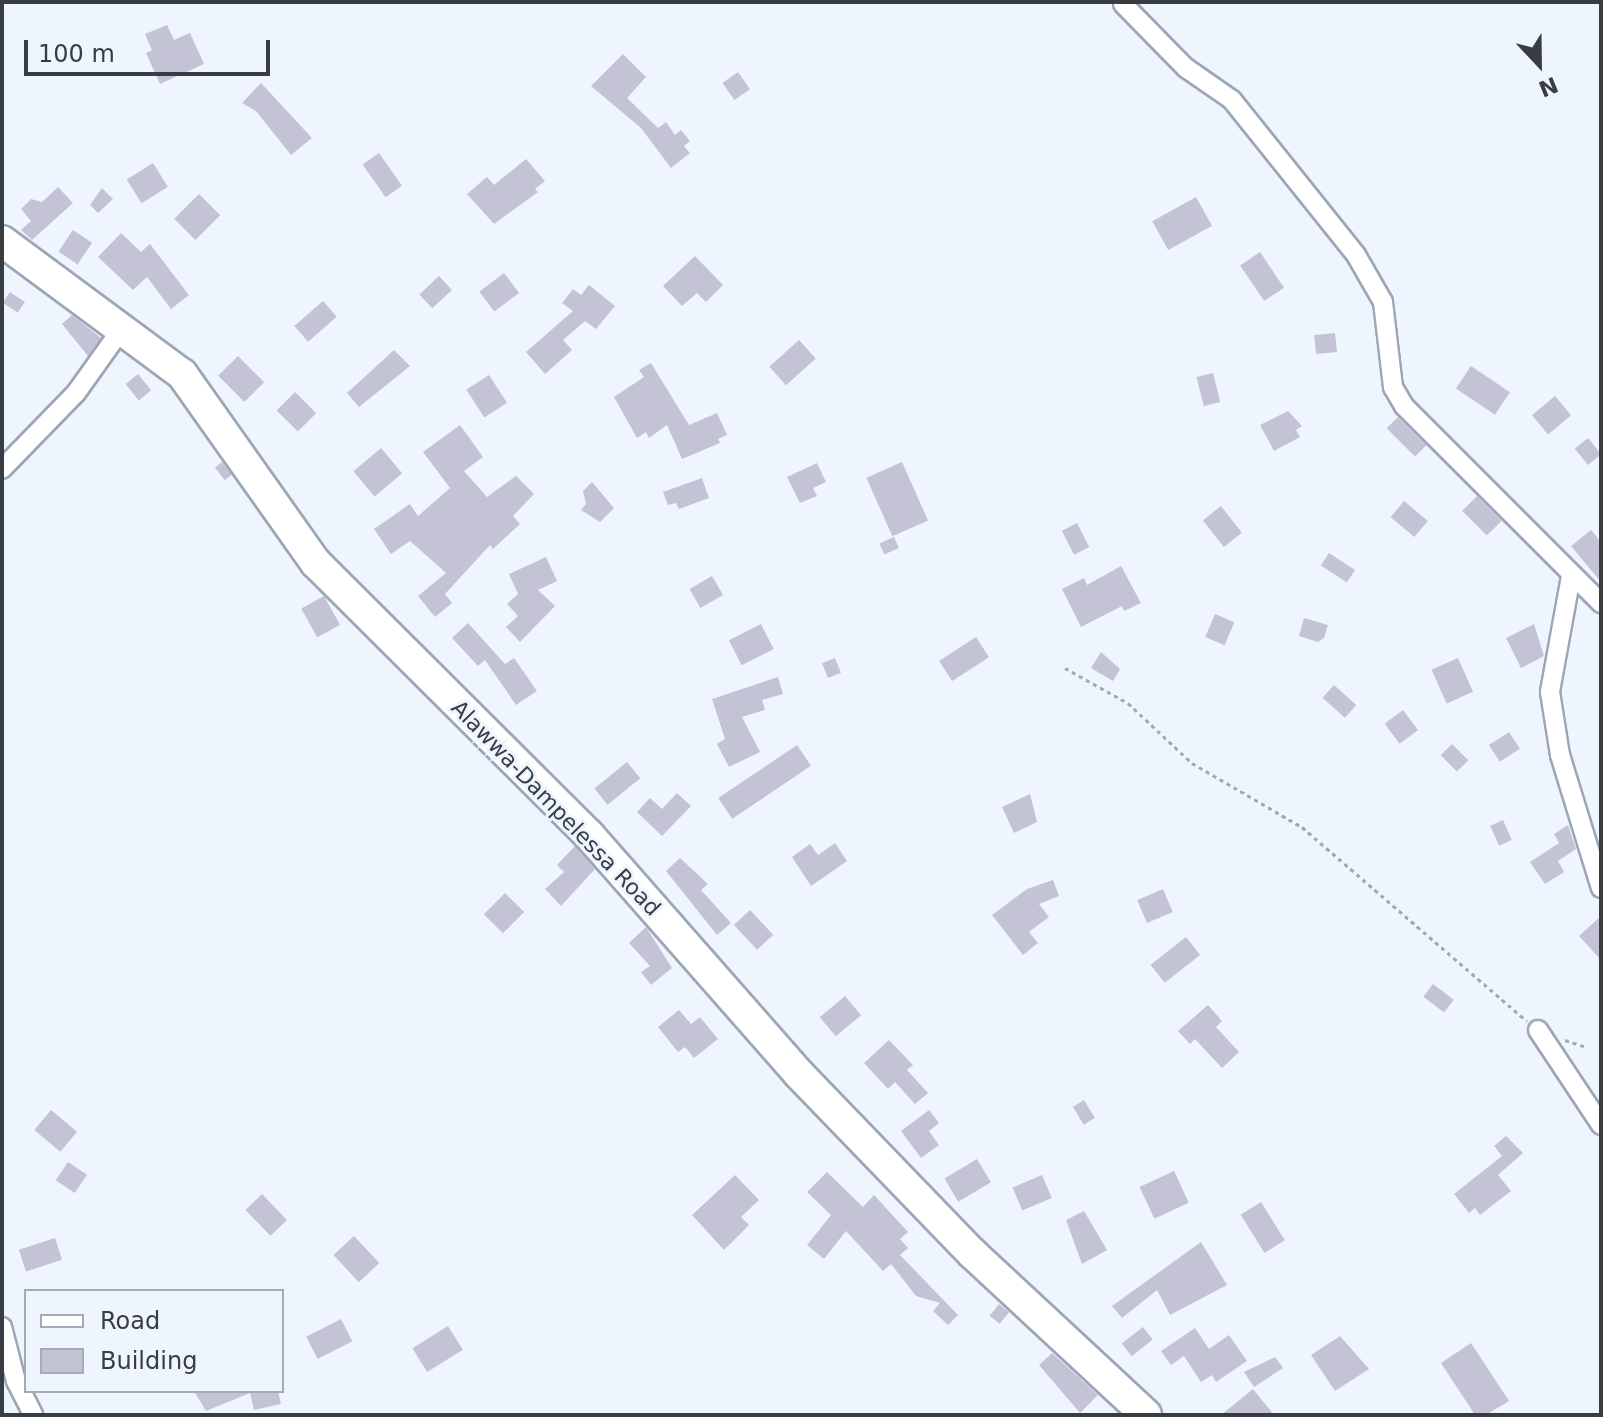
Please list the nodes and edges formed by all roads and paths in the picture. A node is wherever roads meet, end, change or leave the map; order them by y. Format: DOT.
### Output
graph roads {
  1 [pos="1123,4"];
  2 [pos="2,241"];
  3 [pos="121,330"];
  4 [pos="2,469"];
  5 [pos="1571,576"];
  6 [pos="1601,603"];
  7 [pos="1065,668"];
  8 [pos="1601,888"];
  9 [pos="1538,1030"];
  10 [pos="1584,1046"];
  11 [pos="1601,1125"];
  12 [pos="2,1327"];
  13 [pos="33,1415"];
  14 [pos="1146,1415"];
  1 -- 5 [label="street"];
  2 -- 3 [label="main road, Alawwa-Dampelessa Road"];
  3 -- 4 [label="street"];
  3 -- 14 [label="main road, Alawwa-Dampelessa Road"];
  5 -- 6 [label="street"];
  5 -- 8 [label="street"];
  7 -- 9 [label="path"];
  9 -- 10 [label="path"];
  9 -- 11 [label="street"];
  12 -- 13 [label="street"];
}
